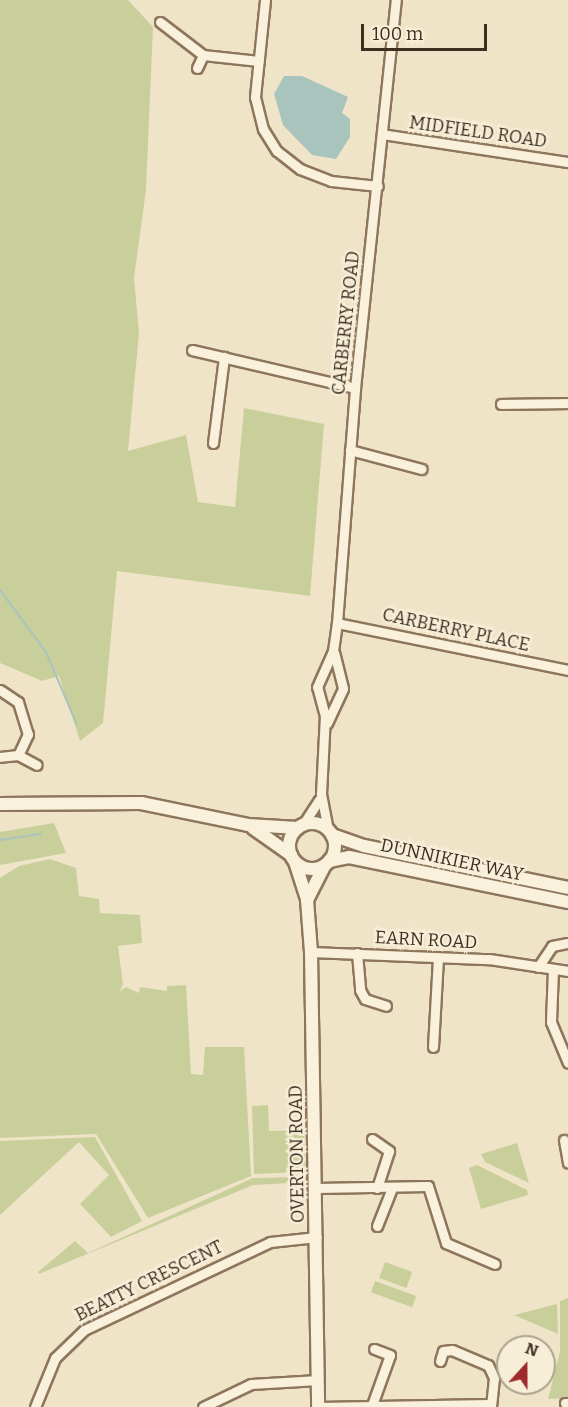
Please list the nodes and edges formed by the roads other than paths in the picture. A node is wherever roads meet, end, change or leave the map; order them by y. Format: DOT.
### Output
graph roads {
  1 [pos="265,0"];
  2 [pos="396,0"];
  3 [pos="160,22"];
  4 [pos="203,55"];
  5 [pos="259,62"];
  6 [pos="197,68"];
  7 [pos="382,134"];
  8 [pos="568,162"];
  9 [pos="378,186"];
  10 [pos="192,350"];
  11 [pos="224,357"];
  12 [pos="355,388"];
  13 [pos="568,403"];
  14 [pos="501,404"];
  15 [pos="213,442"];
  16 [pos="350,450"];
  17 [pos="422,469"];
  18 [pos="338,623"];
  19 [pos="333,651"];
  20 [pos="568,670"];
  21 [pos="338,678"];
  22 [pos="320,679"];
  23 [pos="0,690"];
  24 [pos="322,698"];
  25 [pos="338,699"];
  26 [pos="326,729"];
  27 [pos="18,755"];
  28 [pos="0,757"];
  29 [pos="37,765"];
  30 [pos="321,794"];
  31 [pos="0,804"];
  32 [pos="248,825"];
  33 [pos="300,827"];
  34 [pos="330,832"];
  35 [pos="293,859"];
  36 [pos="327,863"];
  37 [pos="568,888"];
  38 [pos="307,900"];
  39 [pos="568,902"];
  40 [pos="568,943"];
  41 [pos="311,952"];
  42 [pos="357,953"];
  43 [pos="438,957"];
  44 [pos="538,967"];
  45 [pos="553,969"];
  46 [pos="568,971"];
  47 [pos="386,1006"];
  48 [pos="433,1047"];
  49 [pos="568,1063"];
  50 [pos="372,1139"];
  51 [pos="564,1140"];
  52 [pos="568,1163"];
  53 [pos="316,1188"];
  54 [pos="377,1188"];
  55 [pos="392,1188"];
  56 [pos="377,1226"];
  57 [pos="316,1237"];
  58 [pos="495,1263"];
  59 [pos="374,1349"];
  60 [pos="440,1362"];
  61 [pos="318,1380"];
  62 [pos="372,1405"];
  63 [pos="491,1405"];
  64 [pos="392,1406"];
  65 [pos="35,1407"];
  66 [pos="205,1407"];
  67 [pos="318,1407"];
  1 -- 5 [label="street"];
  2 -- 7 [label="street, CARBERRY ROAD"];
  3 -- 4 [label="street"];
  4 -- 5 [label="street"];
  4 -- 6 [label="street"];
  5 -- 9 [label="street"];
  7 -- 8 [label="street, MIDFIELD ROAD"];
  7 -- 9 [label="street, CARBERRY ROAD"];
  9 -- 12 [label="street, CARBERRY ROAD"];
  10 -- 11 [label="street"];
  11 -- 12 [label="street"];
  11 -- 15 [label="street"];
  12 -- 16 [label="street, CARBERRY ROAD"];
  13 -- 14 [label="street"];
  16 -- 17 [label="street"];
  16 -- 18 [label="street, CARBERRY ROAD"];
  18 -- 19 [label="street, CARBERRY ROAD"];
  18 -- 20 [label="street, CARBERRY PLACE"];
  19 -- 21 [label="street, CARBERRY ROAD"];
  19 -- 22 [label="street, CARBERRY ROAD"];
  21 -- 22 [label="street"];
  21 -- 25 [label="street, CARBERRY ROAD"];
  22 -- 24 [label="street, CARBERRY ROAD"];
  23 -- 27 [label="street"];
  24 -- 25 [label="street"];
  24 -- 26 [label="street, CARBERRY ROAD"];
  25 -- 26 [label="street, CARBERRY ROAD"];
  26 -- 30 [label="street, CARBERRY ROAD"];
  27 -- 28 [label="street"];
  27 -- 29 [label="street"];
  30 -- 33 [label="street, CARBERRY ROAD"];
  30 -- 34 [label="street, CARBERRY ROAD"];
  31 -- 32 [label="main road"];
  32 -- 33 [label="main road"];
  32 -- 35 [label="main road"];
  33 -- 34 [label="main road"];
  33 -- 35 [label="main road"];
  34 -- 36 [label="main road"];
  34 -- 37 [label="main road, DUNNIKIER WAY"];
  35 -- 36 [label="main road"];
  35 -- 38 [label="main road, OVERTON ROAD"];
  36 -- 38 [label="main road"];
  36 -- 39 [label="main road, DUNNIKIER WAY"];
  38 -- 41 [label="main road, OVERTON ROAD"];
  40 -- 44 [label="street"];
  41 -- 42 [label="street, EARN ROAD"];
  41 -- 53 [label="main road, OVERTON ROAD"];
  42 -- 43 [label="street, EARN ROAD"];
  42 -- 47 [label="street"];
  43 -- 44 [label="street, EARN ROAD"];
  43 -- 48 [label="street"];
  44 -- 45 [label="street, EARN ROAD"];
  45 -- 46 [label="street, EARN ROAD"];
  45 -- 49 [label="street"];
  50 -- 54 [label="street"];
  51 -- 52 [label="street"];
  53 -- 54 [label="street"];
  53 -- 57 [label="main road, OVERTON ROAD"];
  54 -- 55 [label="street"];
  55 -- 56 [label="street"];
  55 -- 58 [label="street"];
  57 -- 61 [label="main road, OVERTON ROAD"];
  57 -- 65 [label="street, BEATTY CRESCENT"];
  59 -- 62 [label="street"];
  60 -- 63 [label="street"];
  61 -- 66 [label="street"];
  61 -- 67 [label="main road, OVERTON ROAD"];
  62 -- 64 [label="street"];
  62 -- 67 [label="street"];
  63 -- 64 [label="street"];
}
